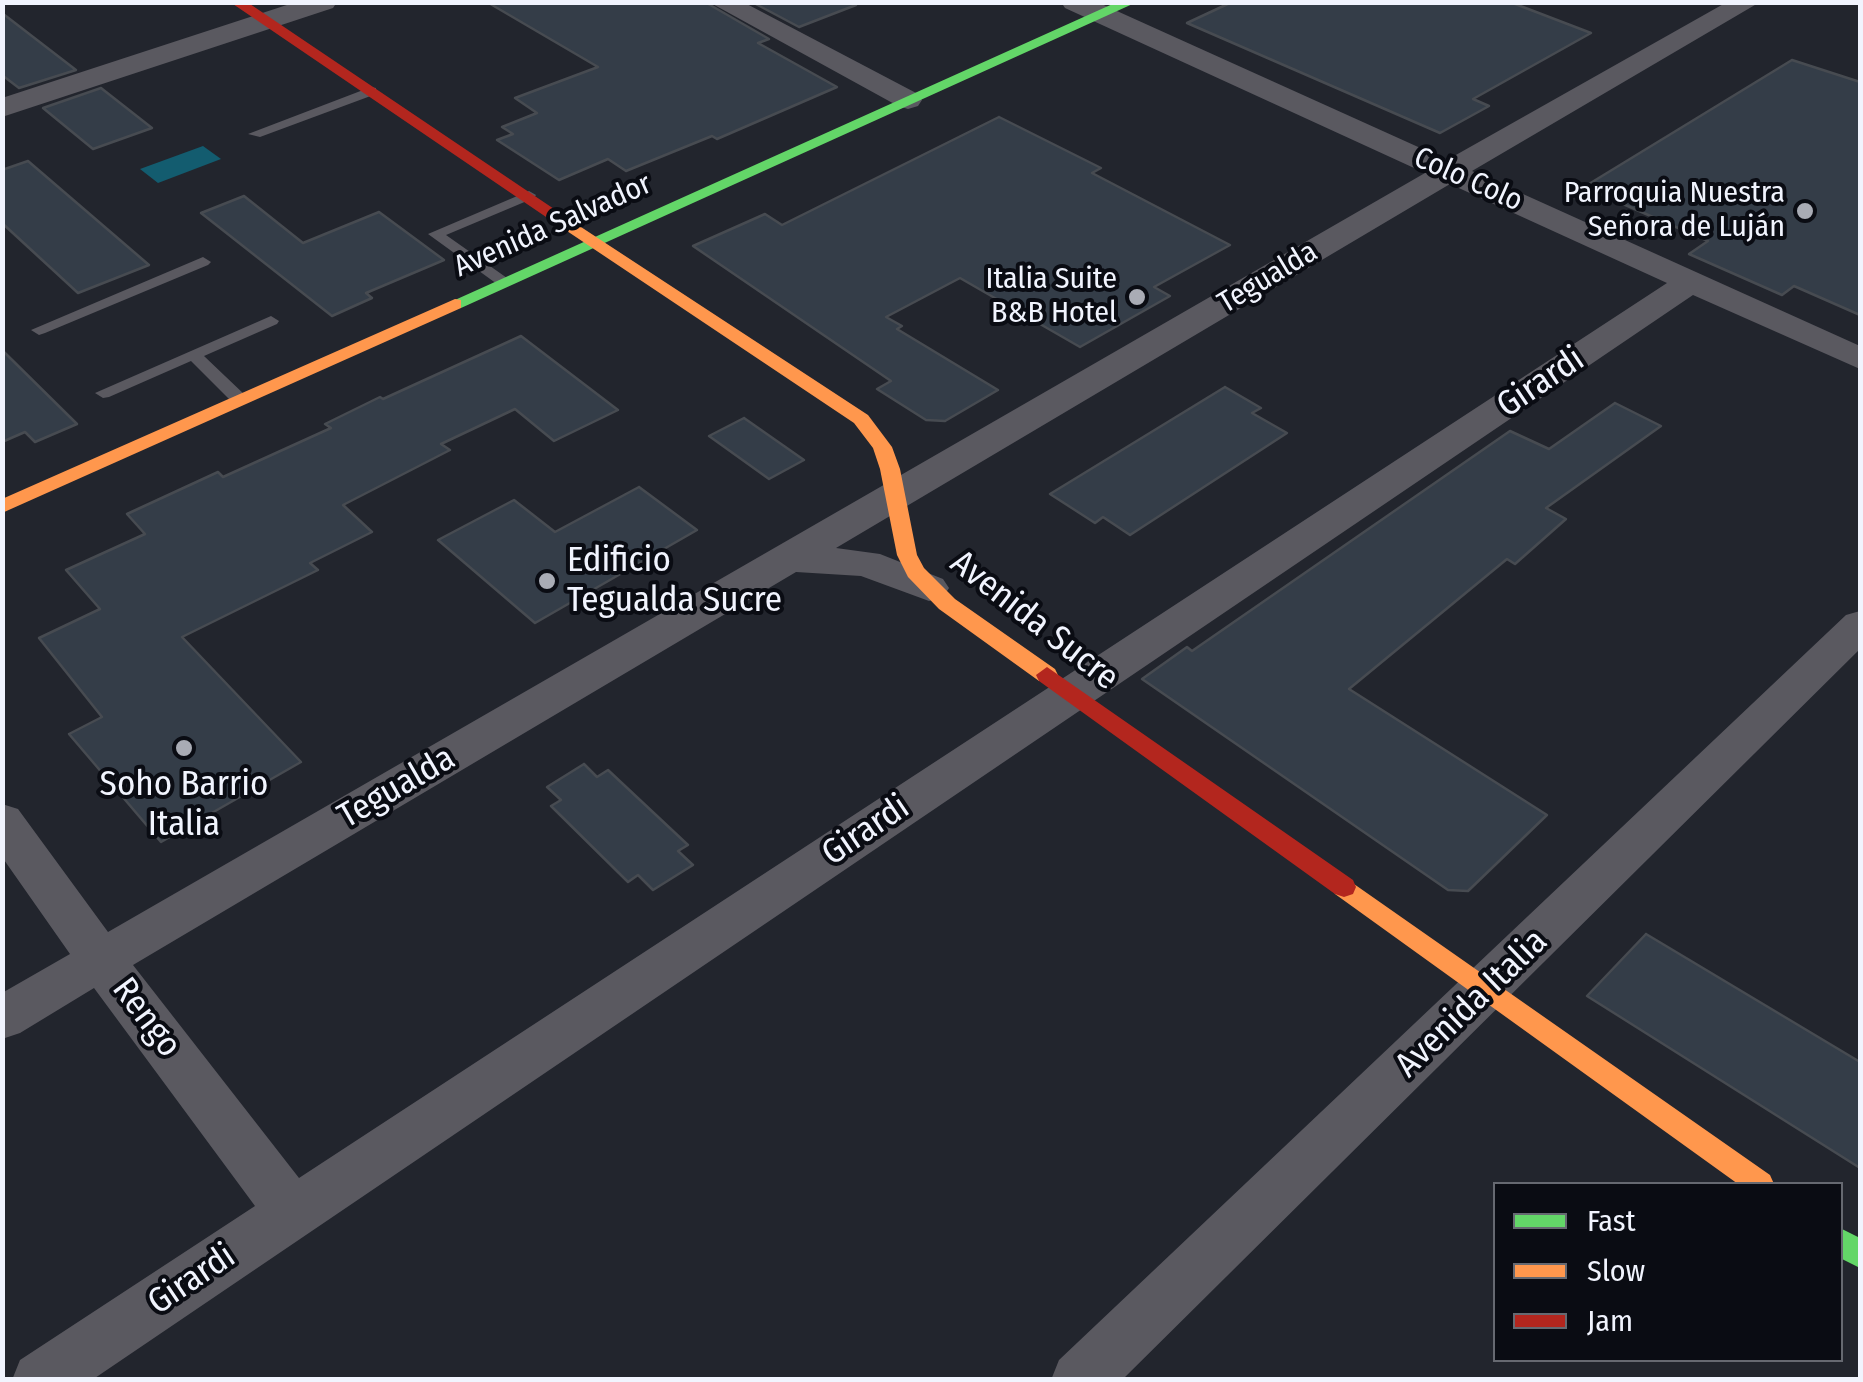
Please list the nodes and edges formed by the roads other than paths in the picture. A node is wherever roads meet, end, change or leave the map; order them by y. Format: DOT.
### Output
graph roads {
  1 [pos="237,2"];
  2 [pos="324,2"];
  3 [pos="722,2"];
  4 [pos="1747,2"];
  5 [pos="1102,7"];
  6 [pos="266,22"];
  7 [pos="371,91"];
  8 [pos="908,100"];
  9 [pos="2,108"];
  10 [pos="255,134"];
  11 [pos="1449,171"];
  12 [pos="529,195"];
  13 [pos="596,239"];
  14 [pos="203,262"];
  15 [pos="502,281"];
  16 [pos="1692,282"];
  17 [pos="270,320"];
  18 [pos="39,330"];
  19 [pos="193,354"];
  20 [pos="1860,359"];
  21 [pos="103,393"];
  22 [pos="240,400"];
  23 [pos="895,499"];
  24 [pos="2,508"];
  25 [pos="792,559"];
  26 [pos="929,588"];
  27 [pos="1860,626"];
  28 [pos="1070,695"];
  29 [pos="2,821"];
  30 [pos="101,960"];
  31 [pos="1484,991"];
  32 [pos="2,1018"];
  33 [pos="1757,1182"];
  34 [pos="292,1213"];
  35 [pos="41,1380"];
  36 [pos="1080,1380"];
  1 -- 6 [label="street, Avenida Sucre"];
  2 -- 6 [label="street"];
  3 -- 8 [label="street"];
  4 -- 11 [label="street, Tegualda"];
  5 -- 8 [label="street, Avenida Salvador"];
  5 -- 11 [label="street, Colo Colo"];
  6 -- 7 [label="street, Avenida Sucre"];
  6 -- 9 [label="street"];
  7 -- 10 [label="lane"];
  7 -- 12 [label="street, Avenida Sucre"];
  8 -- 13 [label="street, Avenida Salvador"];
  11 -- 16 [label="street, Colo Colo"];
  11 -- 23 [label="street, Tegualda"];
  12 -- 13 [label="street, Avenida Sucre"];
  12 -- 15 [label="lane"];
  13 -- 15 [label="street, Avenida Salvador"];
  13 -- 23 [label="street, Avenida Sucre"];
  14 -- 18 [label="lane"];
  15 -- 22 [label="street, Avenida Salvador"];
  16 -- 20 [label="street, Colo Colo"];
  16 -- 28 [label="street, Girardi"];
  17 -- 19 [label="lane"];
  19 -- 21 [label="lane"];
  19 -- 22 [label="lane"];
  22 -- 24 [label="street, Avenida Salvador"];
  23 -- 25 [label="street, Tegualda"];
  23 -- 26 [label="street, Avenida Sucre"];
  25 -- 26 [label="street"];
  25 -- 30 [label="street, Tegualda"];
  26 -- 28 [label="street, Avenida Sucre"];
  27 -- 31 [label="street, Avenida Italia"];
  28 -- 31 [label="street, Avenida Sucre"];
  28 -- 34 [label="street, Girardi"];
  29 -- 30 [label="street, Rengo"];
  30 -- 32 [label="street, Tegualda"];
  30 -- 34 [label="street, Rengo"];
  31 -- 33 [label="street, Avenida Sucre"];
  31 -- 36 [label="street, Avenida Italia"];
  34 -- 35 [label="street, Girardi"];
}
